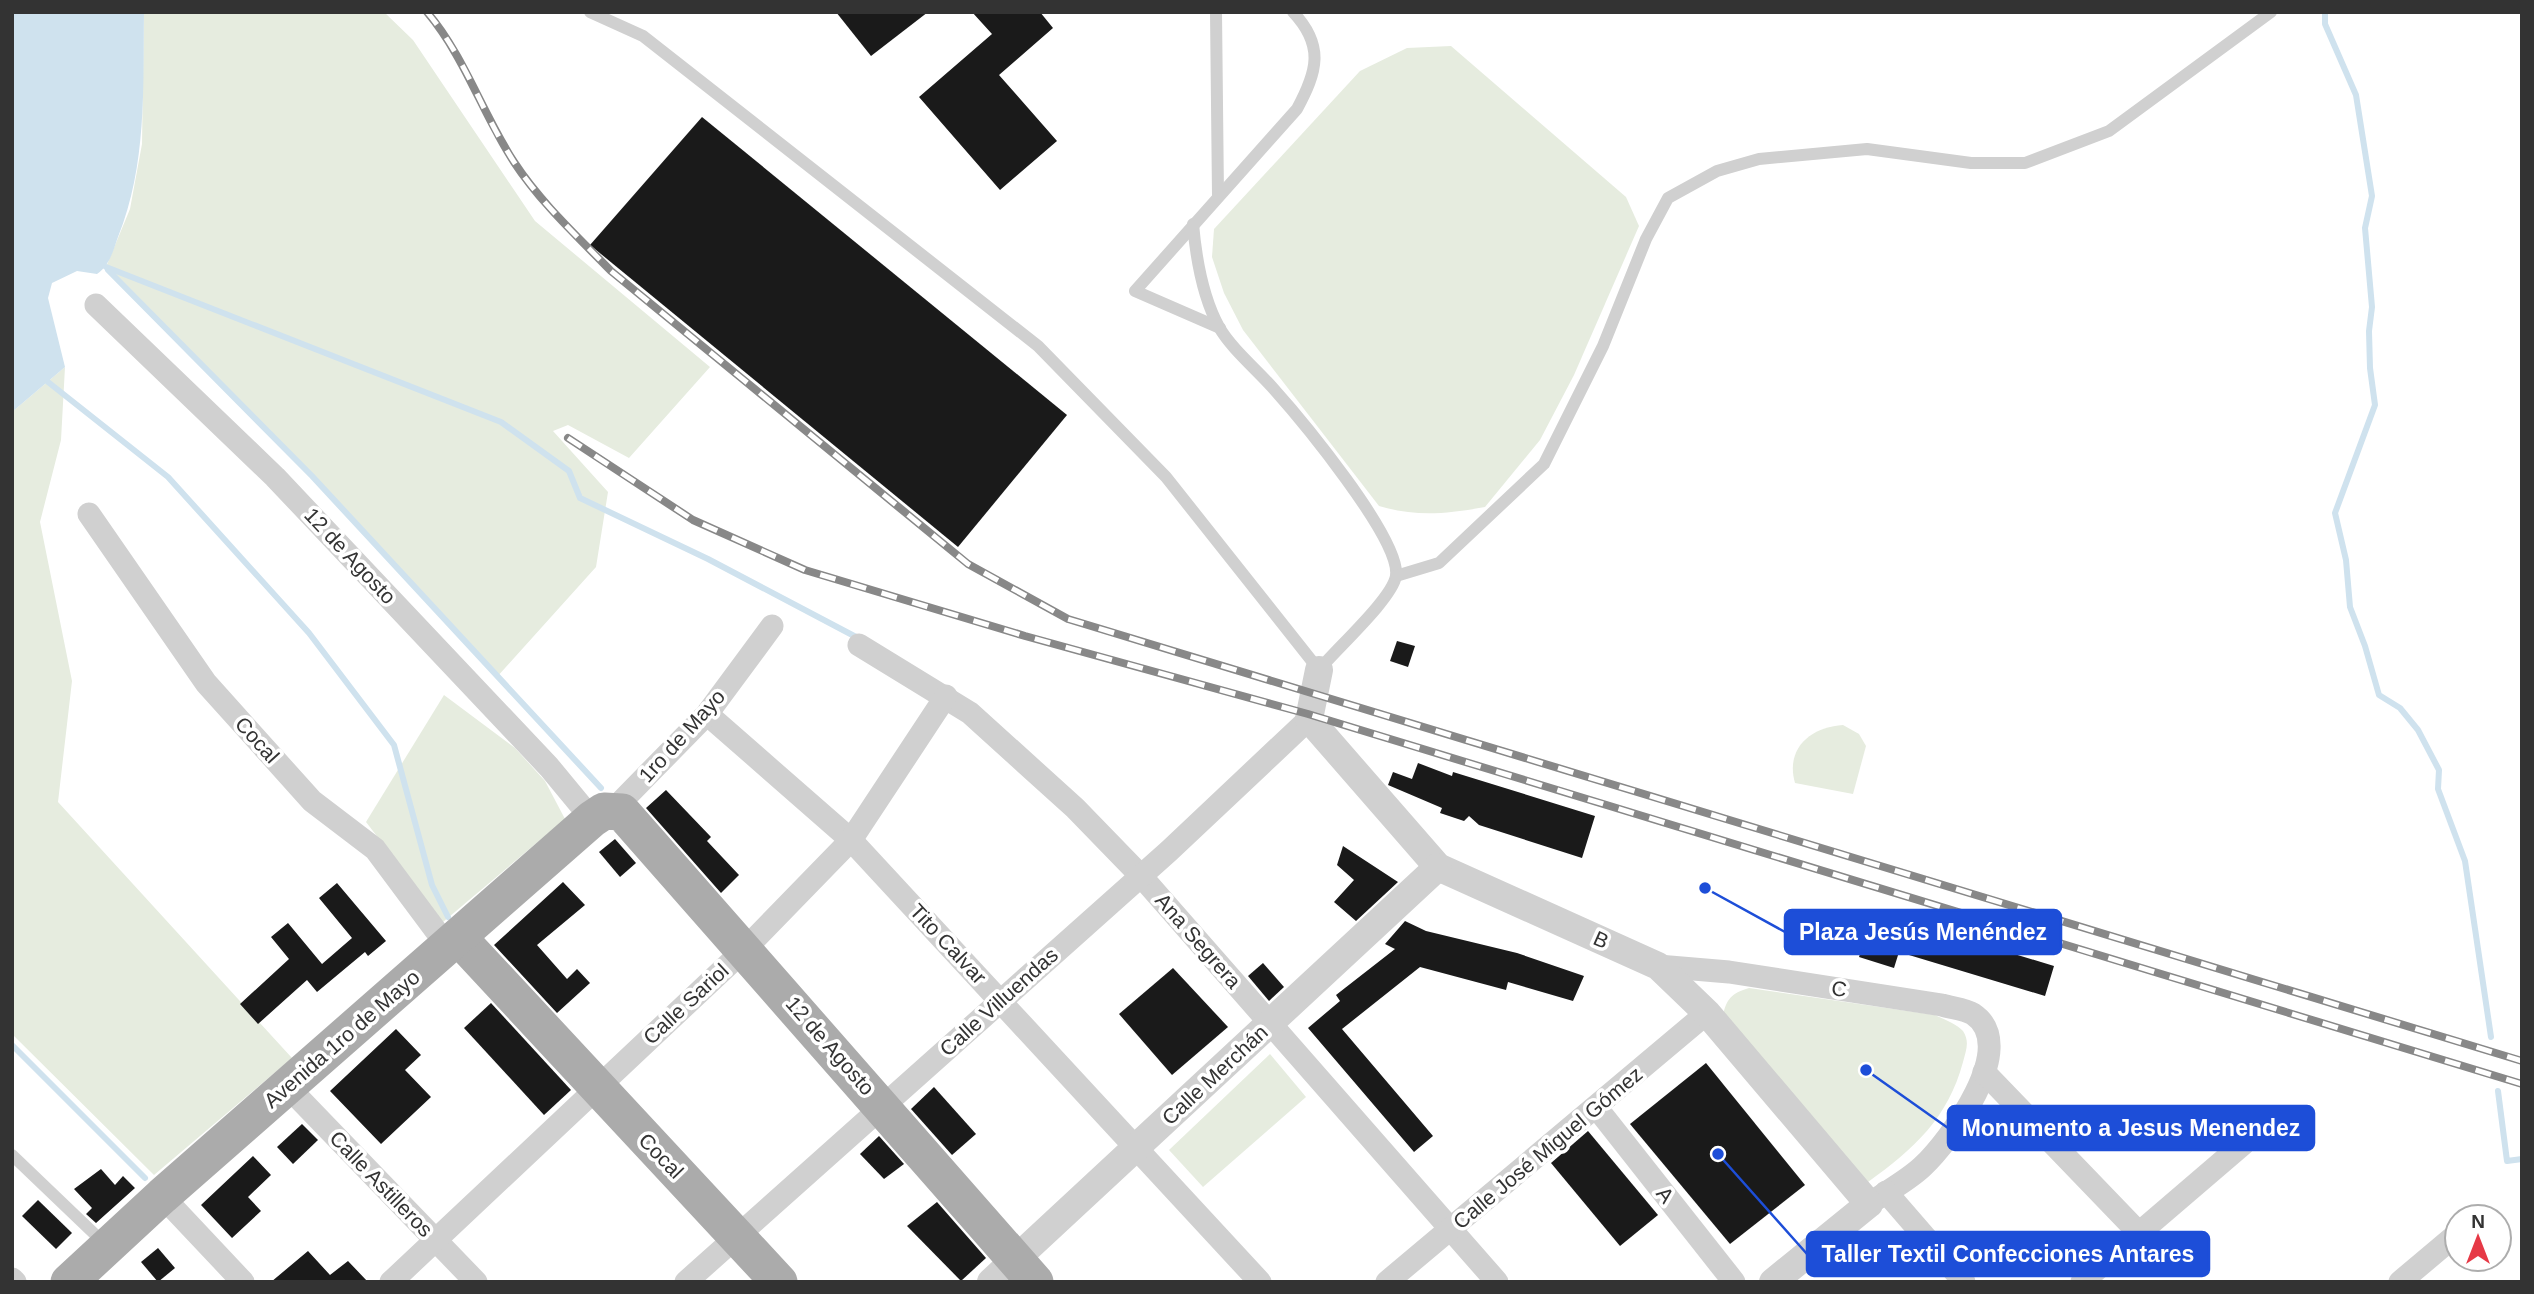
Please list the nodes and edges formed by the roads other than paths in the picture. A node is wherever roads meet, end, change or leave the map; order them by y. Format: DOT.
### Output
graph roads {
  1 [pos="590,12"];
  2 [pos="1216,12"];
  3 [pos="1293,12"];
  4 [pos="2271,12"];
  5 [pos="1218,196"];
  6 [pos="1194,224"];
  7 [pos="96,305"];
  8 [pos="1220,328"];
  9 [pos="89,514"];
  10 [pos="1396,576"];
  11 [pos="772,626"];
  12 [pos="859,645"];
  13 [pos="1319,670"];
  14 [pos="946,696"];
  15 [pos="707,714"];
  16 [pos="1309,717"];
  17 [pos="609,813"];
  18 [pos="850,840"];
  19 [pos="1438,867"];
  20 [pos="1141,876"];
  21 [pos="453,942"];
  22 [pos="745,949"];
  23 [pos="1658,966"];
  24 [pos="1001,1001"];
  25 [pos="1707,1013"];
  26 [pos="1269,1024"];
  27 [pos="1987,1063"];
  28 [pos="287,1086"];
  29 [pos="596,1088"];
  30 [pos="883,1106"];
  31 [pos="1597,1107"];
  32 [pos="2243,1144"];
  33 [pos="1136,1147"];
  34 [pos="12,1155"];
  35 [pos="162,1196"];
  36 [pos="1878,1198"];
  37 [pos="1450,1230"];
  38 [pos="2139,1233"];
  39 [pos="737,1236"];
  40 [pos="435,1241"];
  41 [pos="107,1247"];
  42 [pos="2443,1248"];
  43 [pos="1014,1274"];
  44 [pos="2414,1278"];
  45 [pos="69,1282"];
  46 [pos="243,1282"];
  47 [pos="391,1282"];
  48 [pos="476,1282"];
  49 [pos="686,1282"];
  50 [pos="779,1282"];
  51 [pos="1260,1282"];
  52 [pos="1387,1282"];
  53 [pos="1497,1282"];
  54 [pos="1734,1282"];
  55 [pos="1773,1282"];
  56 [pos="1964,1282"];
  57 [pos="2082,1282"];
  1 -- 13 [label="lane"];
  2 -- 5 [label="lane"];
  3 -- 5 [label="lane"];
  4 -- 10 [label="lane"];
  5 -- 6 [label="lane"];
  6 -- 8 [label="lane"];
  6 -- 8 [label="lane"];
  7 -- 17 [label="street, 12 de Agosto"];
  8 -- 10 [label="lane"];
  9 -- 21 [label="street, Cocal"];
  10 -- 13 [label="lane"];
  11 -- 15 [label="street, 1ro de Mayo"];
  12 -- 14 [label="street, Ana Segrera"];
  13 -- 16 [label="street"];
  14 -- 18 [label="street, Calle Sariol"];
  14 -- 20 [label="street, Ana Segrera"];
  15 -- 17 [label="street, 1ro de Mayo"];
  15 -- 18 [label="street, Tito Calvar"];
  16 -- 19 [label="street, B"];
  16 -- 20 [label="street, Calle Villuendas"];
  17 -- 21 [label="main road, Avenida 1ro de Mayo"];
  17 -- 22 [label="main road, 12 de Agosto"];
  18 -- 22 [label="street, Calle Sariol"];
  18 -- 24 [label="street, Tito Calvar"];
  19 -- 23 [label="street, B"];
  19 -- 26 [label="street, Calle Merchán"];
  20 -- 24 [label="street, Calle Villuendas"];
  20 -- 26 [label="street, Ana Segrera"];
  21 -- 28 [label="main road, Avenida 1ro de Mayo"];
  21 -- 29 [label="main road, Cocal"];
  22 -- 29 [label="street, Calle Sariol"];
  22 -- 30 [label="main road, 12 de Agosto"];
  23 -- 25 [label="street, B"];
  23 -- 27 [label="street, C"];
  24 -- 30 [label="street, Calle Villuendas"];
  24 -- 33 [label="street, Tito Calvar"];
  25 -- 31 [label="street, Calle José Miguel Gómez"];
  25 -- 36 [label="street, B"];
  26 -- 33 [label="street, Calle Merchán"];
  26 -- 37 [label="street, Ana Segrera"];
  27 -- 36 [label="street"];
  27 -- 38 [label="street, C"];
  28 -- 35 [label="main road, Avenida 1ro de Mayo"];
  28 -- 40 [label="street, Calle Astilleros"];
  29 -- 39 [label="main road, Cocal"];
  29 -- 40 [label="street, Calle Sariol"];
  30 -- 39 [label="street, Calle Villuendas"];
  30 -- 43 [label="main road, 12 de Agosto"];
  31 -- 37 [label="street, Calle José Miguel Gómez"];
  31 -- 54 [label="street, A"];
  32 -- 38 [label="street"];
  33 -- 43 [label="street, Calle Merchán"];
  33 -- 51 [label="street, Tito Calvar"];
  34 -- 41 [label="lane"];
  35 -- 41 [label="main road, Avenida 1ro de Mayo"];
  35 -- 46 [label="street"];
  36 -- 55 [label="street"];
  36 -- 56 [label="street, B"];
  37 -- 52 [label="street, Calle José Miguel Gómez"];
  37 -- 53 [label="street, Ana Segrera"];
  38 -- 57 [label="street"];
  39 -- 49 [label="street, Calle Villuendas"];
  39 -- 50 [label="main road, Cocal"];
  40 -- 47 [label="street, Calle Sariol"];
  40 -- 48 [label="street, Calle Astilleros"];
  41 -- 45 [label="main road, Avenida 1ro de Mayo"];
  42 -- 44 [label="street"];
}
